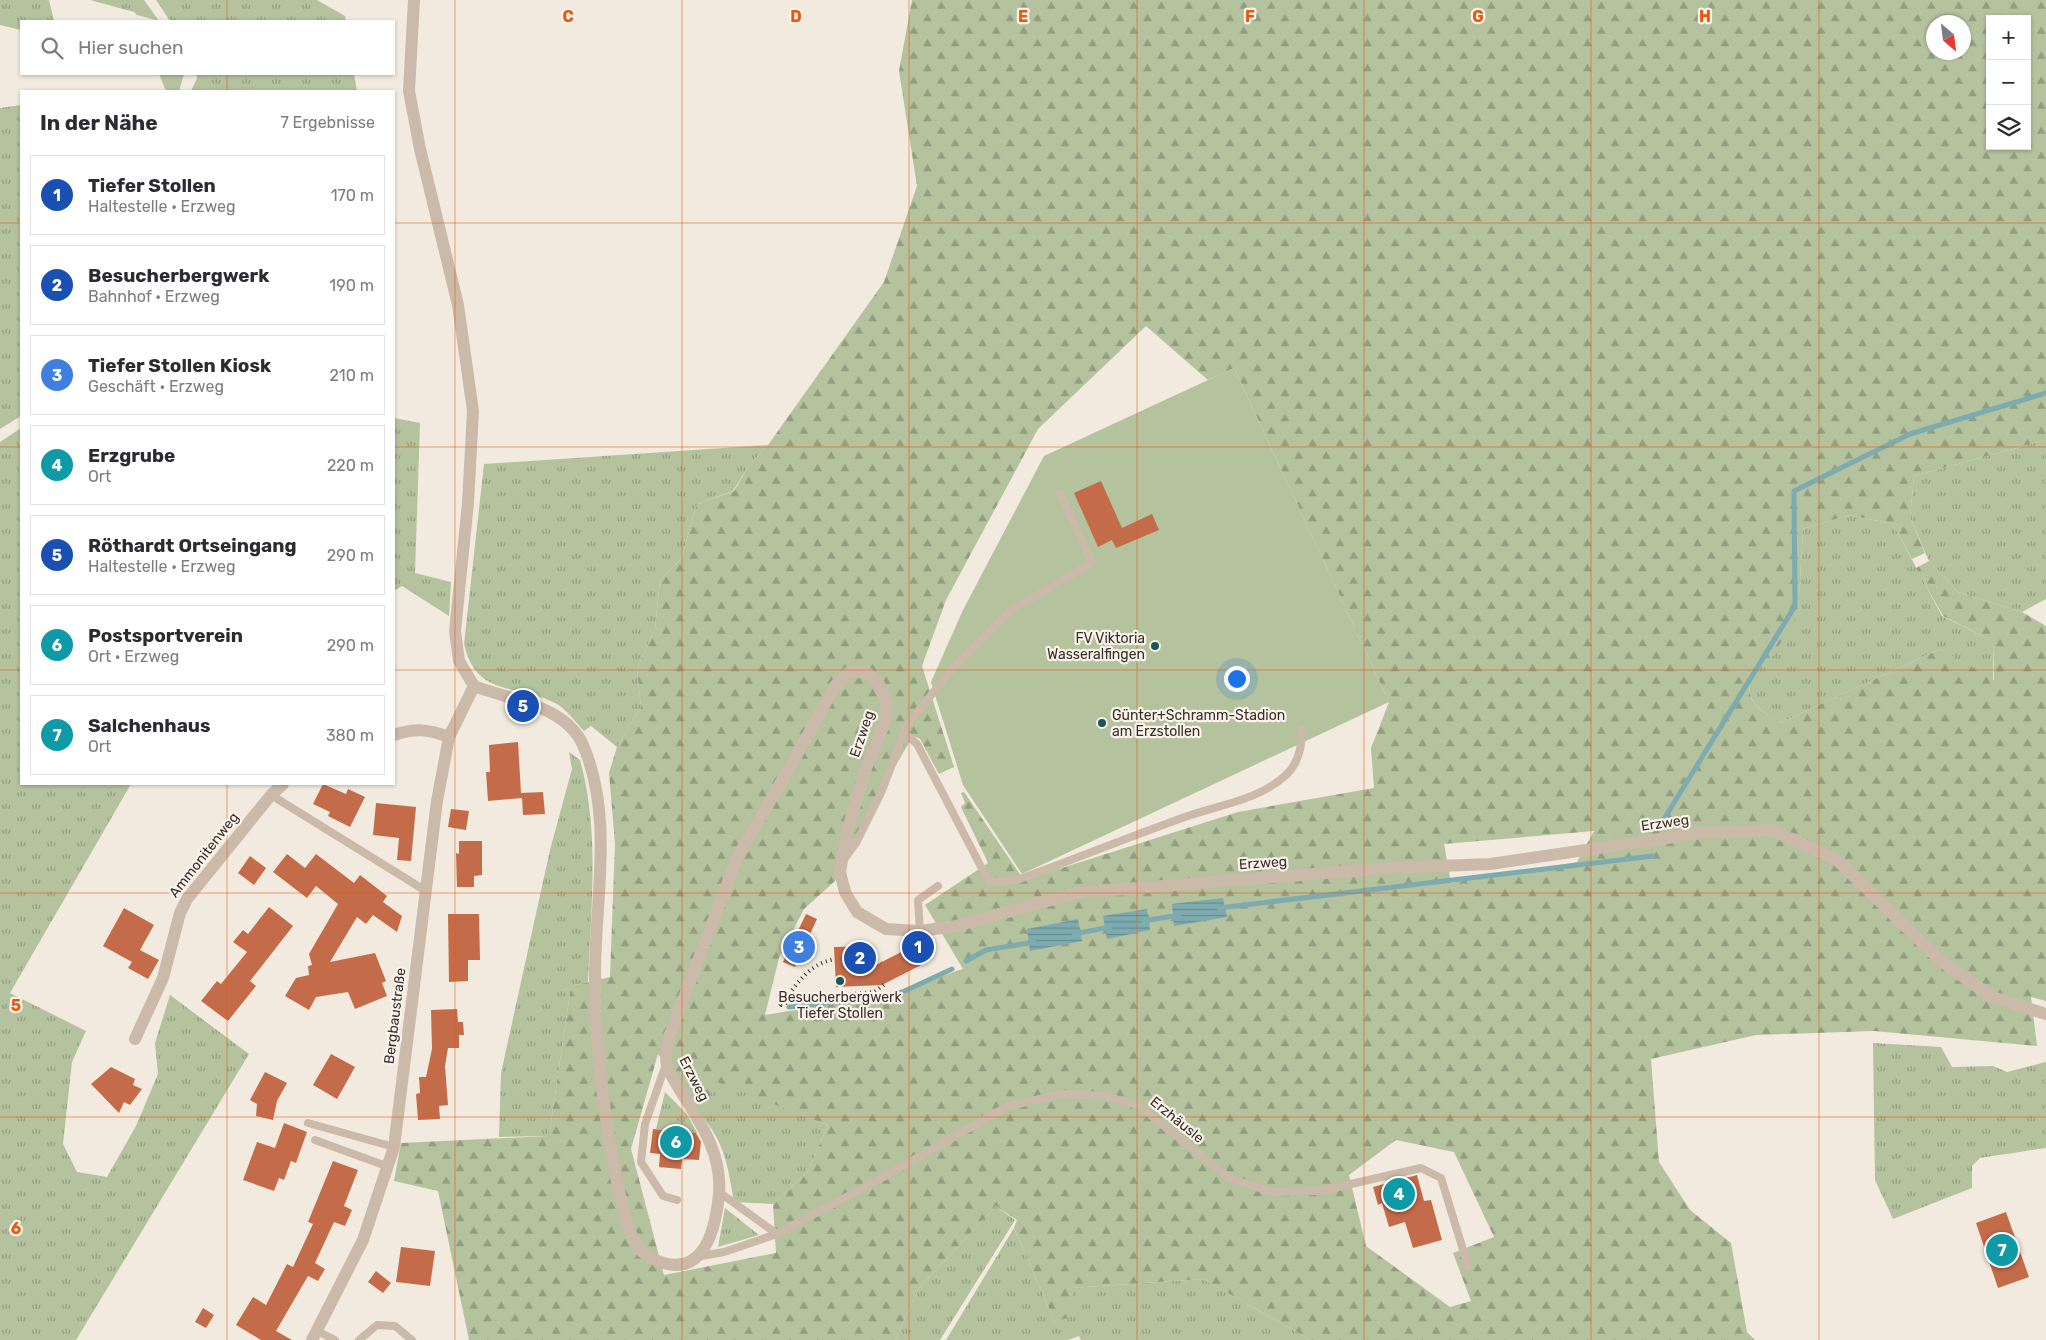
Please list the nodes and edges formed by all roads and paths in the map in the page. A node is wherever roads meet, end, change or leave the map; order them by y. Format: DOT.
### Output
graph roads {
  1 [pos="414,0"];
  2 [pos="1060,493"];
  3 [pos="474,686"];
  4 [pos="1302,730"];
  5 [pos="904,733"];
  6 [pos="395,735"];
  7 [pos="449,737"];
  8 [pos="282,785"];
  9 [pos="271,794"];
  10 [pos="842,863"];
  11 [pos="938,886"];
  12 [pos="426,891"];
  13 [pos="920,931"];
  14 [pos="2046,1014"];
  15 [pos="135,1039"];
  16 [pos="666,1064"];
  17 [pos="308,1123"];
  18 [pos="314,1140"];
  19 [pos="394,1147"];
  20 [pos="389,1167"];
  21 [pos="719,1192"];
  22 [pos="677,1200"];
  23 [pos="777,1234"];
  24 [pos="701,1256"];
  25 [pos="1468,1266"];
  26 [pos="314,1336"];
  27 [pos="335,1340"];
  28 [pos="359,1340"];
  29 [pos="412,1340"];
  1 -- 3 [label="street"];
  2 -- 5 [label="lane"];
  3 -- 7 [label="street, Bergbaustraße"];
  3 -- 24 [label="street"];
  4 -- 5 [label="lane"];
  5 -- 10 [label="lane"];
  6 -- 7 [label="street"];
  7 -- 12 [label="street, Bergbaustraße"];
  8 -- 9 [label="street, Ammonitenweg"];
  9 -- 12 [label="lane"];
  9 -- 15 [label="street, Ammonitenweg"];
  10 -- 13 [label="street, Erzweg"];
  10 -- 16 [label="street, Erzweg"];
  11 -- 13 [label="lane"];
  12 -- 19 [label="street, Bergbaustraße"];
  13 -- 14 [label="street, Erzweg"];
  16 -- 21 [label="street, Erzweg"];
  16 -- 22 [label="lane"];
  17 -- 19 [label="lane"];
  18 -- 20 [label="lane"];
  19 -- 20 [label="street, Bergbaustraße"];
  20 -- 26 [label="street, Bergbaustraße"];
  21 -- 23 [label="lane"];
  21 -- 24 [label="street, Erzweg"];
  23 -- 24 [label="lane, Erzhäusle"];
  23 -- 25 [label="lane, Erzhäusle"];
  26 -- 27 [label="lane"];
  28 -- 29 [label="lane"];
}
